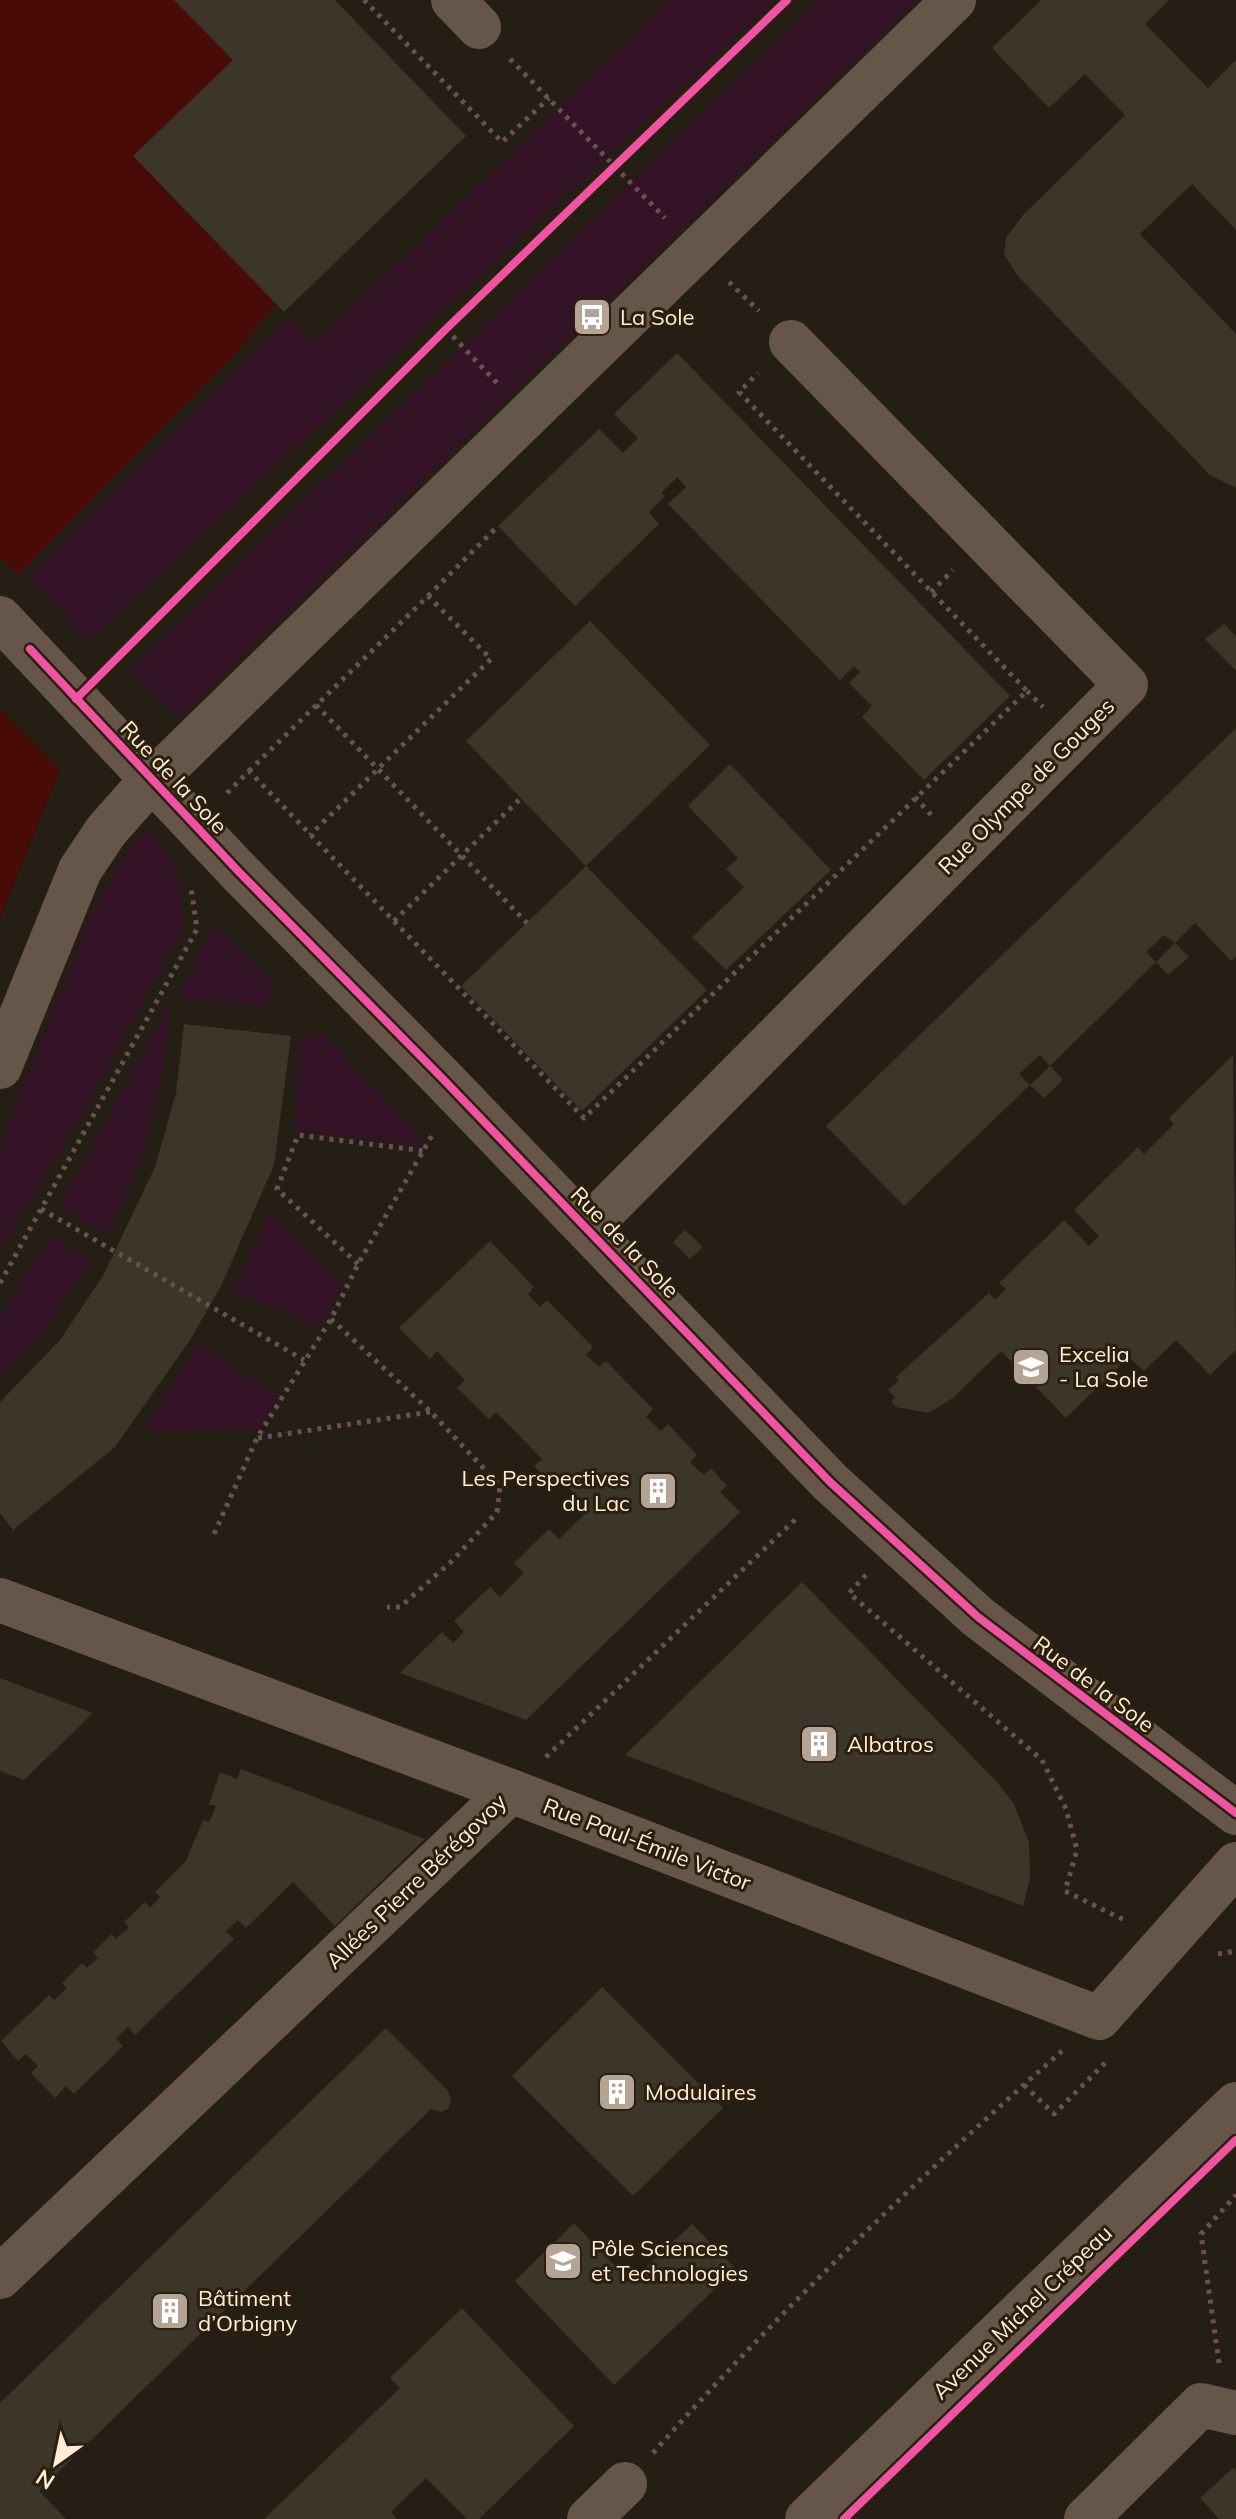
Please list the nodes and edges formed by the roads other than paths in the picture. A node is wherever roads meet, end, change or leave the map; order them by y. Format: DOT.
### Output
graph roads {
  1 [pos="954,0"];
  2 [pos="791,342"];
  3 [pos="0,618"];
  4 [pos="153,781"];
  5 [pos="0,1067"];
  6 [pos="587,1228"];
  7 [pos="0,1600"];
  8 [pos="511,1791"];
  9 [pos="1236,1813"];
  10 [pos="1236,1864"];
  11 [pos="1236,2104"];
  12 [pos="0,2277"];
  13 [pos="1218,2409"];
  14 [pos="625,2484"];
  15 [pos="589,2519"];
  16 [pos="807,2519"];
  17 [pos="1086,2519"];
  1 -- 4 [label="street"];
  2 -- 6 [label="street, Rue Olympe de Gouges"];
  3 -- 4 [label="street, Rue de la Sole"];
  4 -- 5 [label="street"];
  4 -- 6 [label="street, Rue de la Sole"];
  6 -- 9 [label="street, Rue de la Sole"];
  7 -- 8 [label="street, Rue Paul-Émile Victor"];
  8 -- 10 [label="street, Rue Paul-Émile Victor"];
  8 -- 12 [label="street, Allées Pierre Bérégovoy"];
  11 -- 16 [label="street, Avenue Michel Crépeau"];
  13 -- 17 [label="street"];
  14 -- 15 [label="street"];
}
